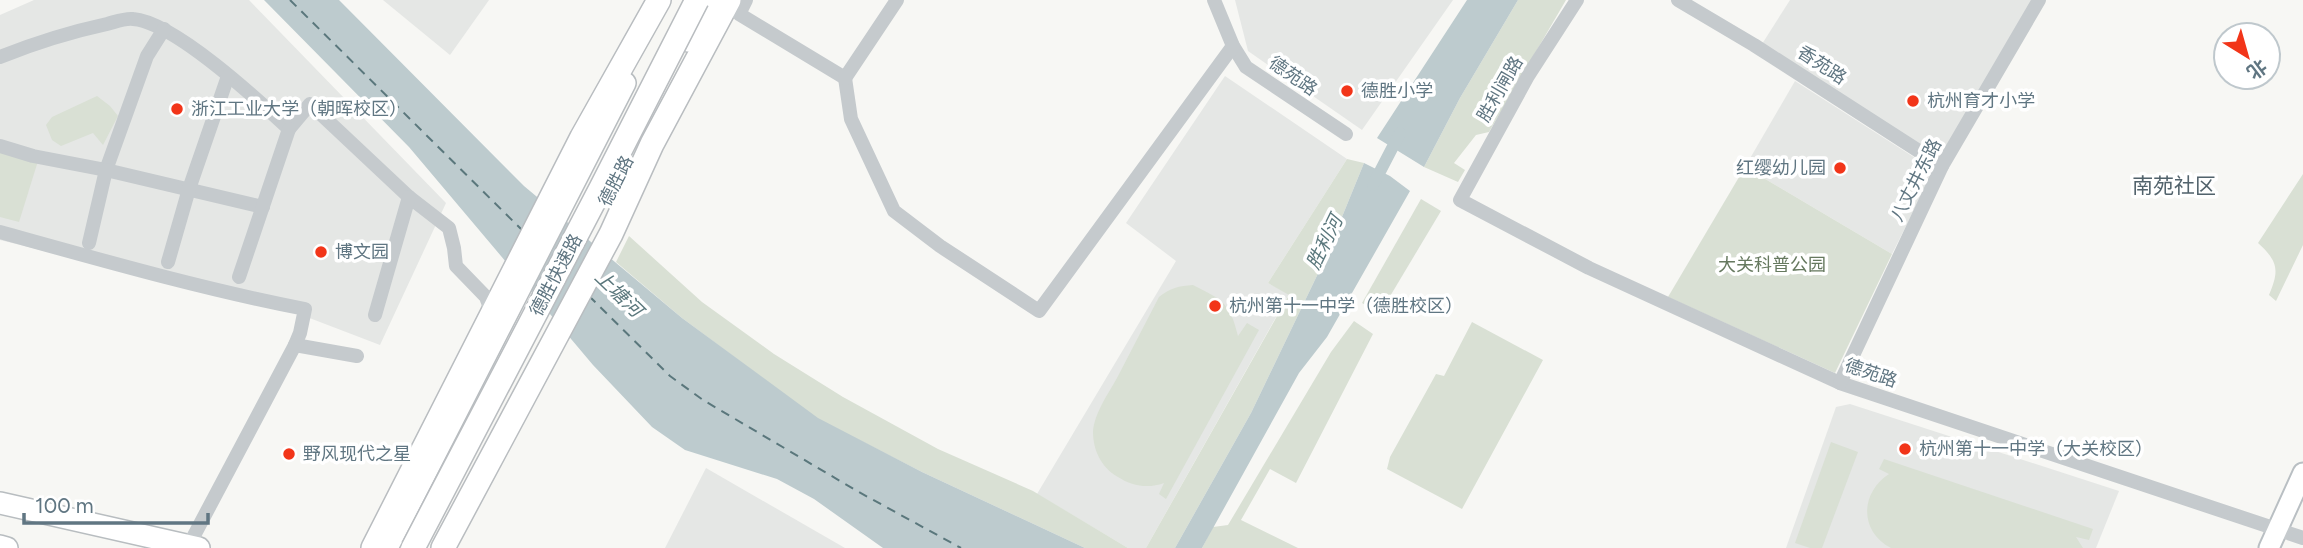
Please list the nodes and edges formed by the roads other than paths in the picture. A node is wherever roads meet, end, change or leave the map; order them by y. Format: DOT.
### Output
graph roads {
  1 [pos="659,0"];
  2 [pos="668,0"];
  3 [pos="681,0"];
  4 [pos="697,0"];
  5 [pos="710,0"];
  6 [pos="729,0"];
  7 [pos="746,0"];
  8 [pos="897,0"];
  9 [pos="1214,0"];
  10 [pos="1577,0"];
  11 [pos="1678,0"];
  12 [pos="2039,0"];
  13 [pos="164,29"];
  14 [pos="1233,46"];
  15 [pos="0,57"];
  16 [pos="228,76"];
  17 [pos="845,78"];
  18 [pos="607,92"];
  19 [pos="289,129"];
  20 [pos="1346,134"];
  21 [pos="652,144"];
  22 [pos="0,146"];
  23 [pos="587,156"];
  24 [pos="1942,166"];
  25 [pos="106,170"];
  26 [pos="613,188"];
  27 [pos="189,189"];
  28 [pos="559,196"];
  29 [pos="409,197"];
  30 [pos="1460,201"];
  31 [pos="263,207"];
  32 [pos="0,232"];
  33 [pos="601,234"];
  34 [pos="89,243"];
  35 [pos="168,262"];
  36 [pos="239,277"];
  37 [pos="492,313"];
  38 [pos="374,315"];
  39 [pos="295,345"];
  40 [pos="356,356"];
  41 [pos="1840,383"];
  42 [pos="2303,473"];
  43 [pos="415,495"];
  44 [pos="0,503"];
  45 [pos="2303,505"];
  46 [pos="447,506"];
  47 [pos="2288,537"];
  48 [pos="0,546"];
  49 [pos="194,547"];
  50 [pos="7,548"];
  51 [pos="373,548"];
  52 [pos="387,548"];
  53 [pos="398,548"];
  54 [pos="413,548"];
  55 [pos="424,548"];
  56 [pos="443,548"];
  57 [pos="2269,548"];
  1 -- 18 [label="highway"];
  2 -- 23 [label="main road"];
  3 -- 53 [label="highway, 德胜快速路"];
  4 -- 54 [label="highway, 德胜快速路, bridge"];
  5 -- 26 [label="main road, 德胜路"];
  6 -- 21 [label="highway"];
  7 -- 17 [label="street"];
  8 -- 17 [label="street"];
  9 -- 14 [label="street, 德苑路"];
  10 -- 30 [label="street, 胜利闸路"];
  11 -- 24 [label="street, 香苑路"];
  12 -- 24 [label="street, 八丈井东路"];
  13 -- 15 [label="street"];
  13 -- 16 [label="street"];
  13 -- 25 [label="street"];
  14 -- 17 [label="street"];
  14 -- 20 [label="street, 德苑路"];
  16 -- 19 [label="street"];
  16 -- 27 [label="street"];
  18 -- 23 [label="highway"];
  18 -- 28 [label="highway"];
  19 -- 29 [label="street"];
  19 -- 31 [label="street"];
  21 -- 26 [label="highway"];
  21 -- 33 [label="highway"];
  22 -- 25 [label="street"];
  23 -- 28 [label="main road"];
  24 -- 41 [label="street, 八丈井东路"];
  25 -- 27 [label="street"];
  25 -- 34 [label="street"];
  26 -- 33 [label="main road, 德胜路"];
  27 -- 31 [label="street"];
  27 -- 35 [label="street"];
  28 -- 37 [label="highway"];
  28 -- 43 [label="main road"];
  29 -- 37 [label="street"];
  29 -- 38 [label="street"];
  30 -- 41 [label="street, 德苑路"];
  31 -- 36 [label="street"];
  32 -- 39 [label="street"];
  33 -- 46 [label="main road, 德胜路"];
  33 -- 56 [label="highway"];
  37 -- 51 [label="highway"];
  39 -- 40 [label="street"];
  39 -- 49 [label="street"];
  41 -- 47 [label="street, 德苑路"];
  42 -- 47 [label="main road"];
  43 -- 46 [label="main road"];
  43 -- 52 [label="main road"];
  44 -- 49 [label="main road"];
  45 -- 47 [label="main road"];
  46 -- 55 [label="main road, 德胜路"];
  47 -- 57 [label="main road"];
  48 -- 50 [label="main road"];
}
